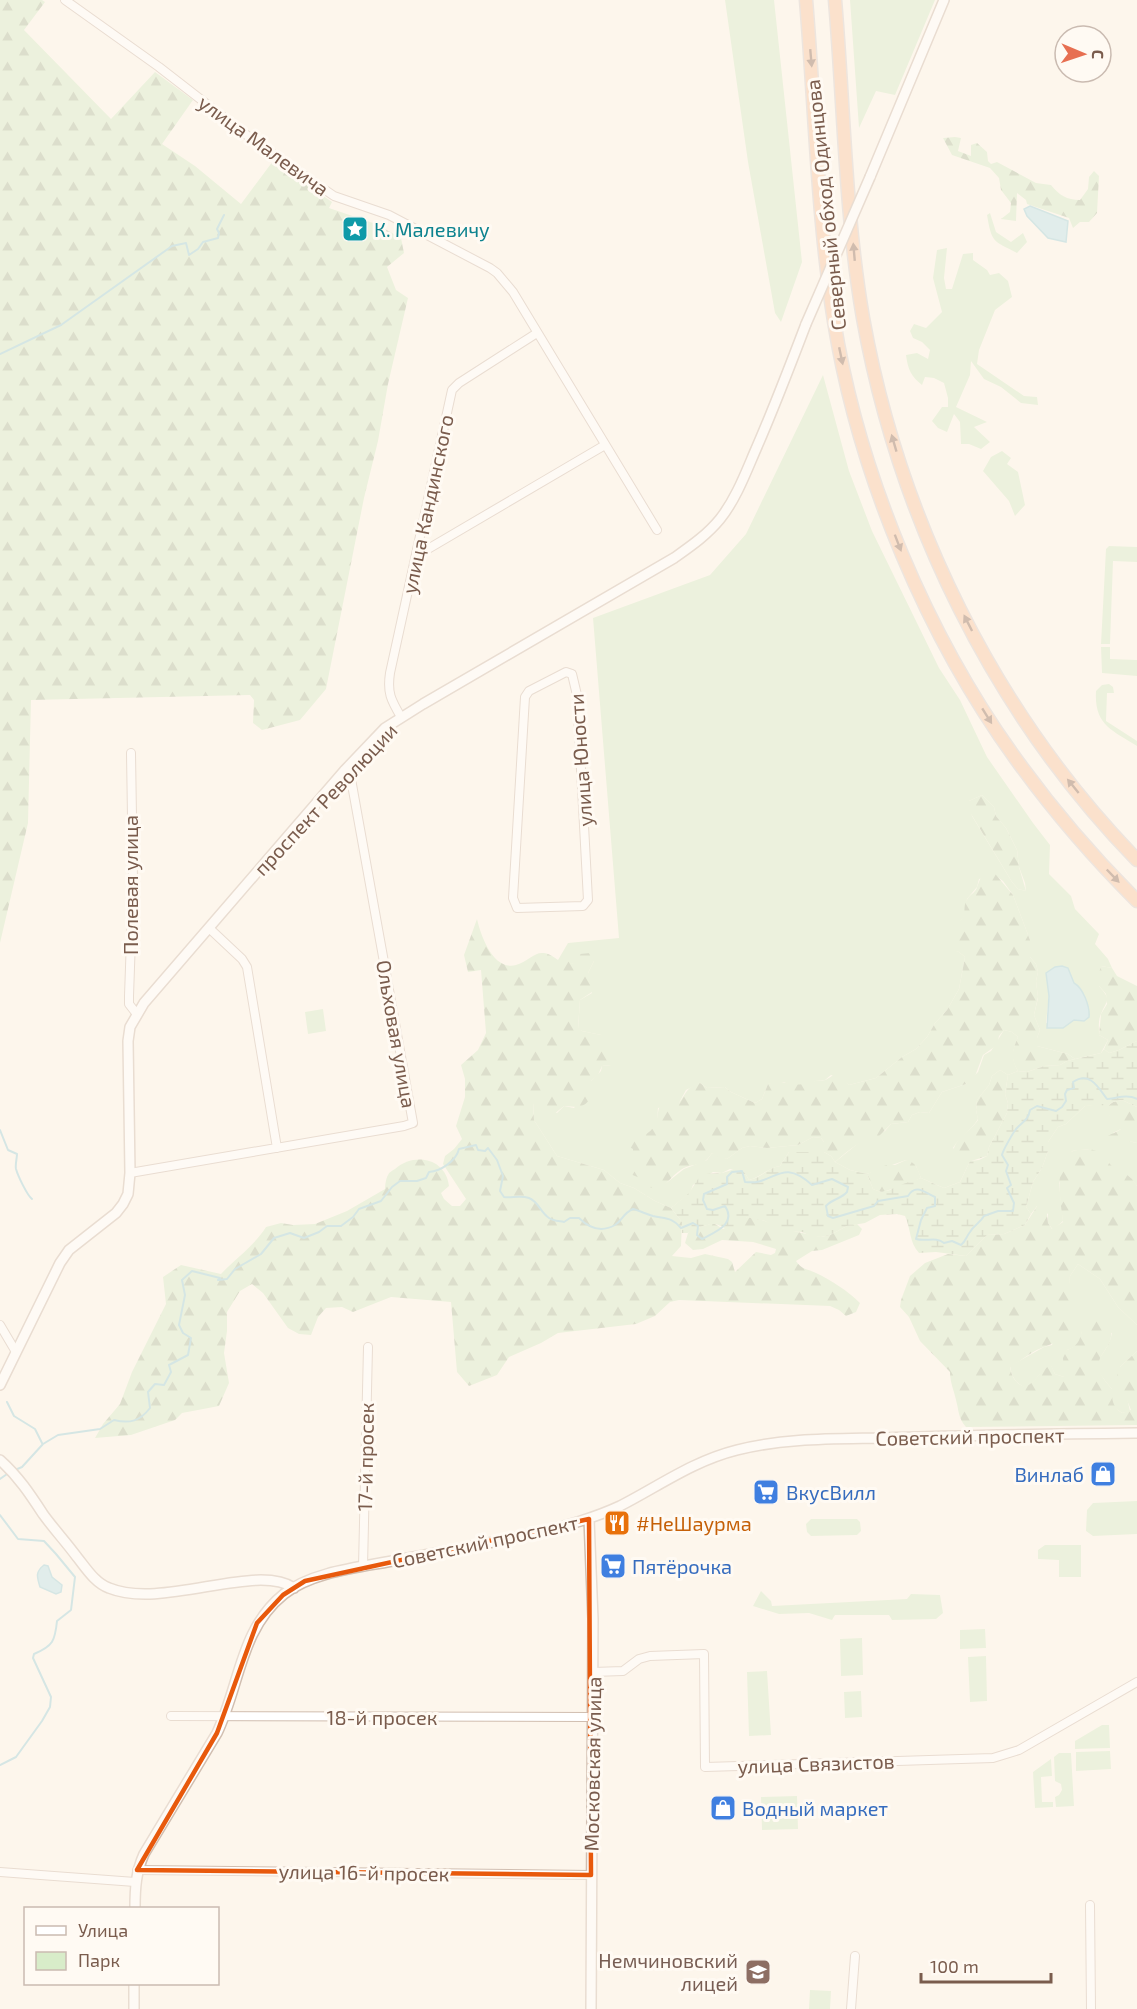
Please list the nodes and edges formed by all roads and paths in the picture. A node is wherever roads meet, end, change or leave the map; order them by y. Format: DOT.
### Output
graph roads {
  1 [pos="65,0"];
  2 [pos="806,0"];
  3 [pos="835,0"];
  4 [pos="944,0"];
  5 [pos="537,333"];
  6 [pos="605,445"];
  7 [pos="657,530"];
  8 [pos="416,556"];
  9 [pos="401,717"];
  10 [pos="131,753"];
  11 [pos="345,770"];
  12 [pos="516,857"];
  13 [pos="1137,860"];
  14 [pos="1137,901"];
  15 [pos="209,928"];
  16 [pos="136,1013"];
  17 [pos="277,1148"];
  18 [pos="130,1173"];
  19 [pos="0,1325"];
  20 [pos="368,1347"];
  21 [pos="16,1352"];
  22 [pos="0,1385"];
  23 [pos="1137,1433"];
  24 [pos="2,1462"];
  25 [pos="589,1519"];
  26 [pos="363,1567"];
  27 [pos="294,1588"];
  28 [pos="593,1672"];
  29 [pos="1137,1682"];
  30 [pos="171,1716"];
  31 [pos="225,1717"];
  32 [pos="592,1717"];
  33 [pos="137,1870"];
  34 [pos="0,1872"];
  35 [pos="591,1875"];
  36 [pos="135,1882"];
  37 [pos="1090,1905"];
  38 [pos="135,1907"];
  39 [pos="855,1956"];
  40 [pos="134,1985"];
  41 [pos="134,2009"];
  42 [pos="591,2009"];
  43 [pos="851,2009"];
  44 [pos="1091,2009"];
  1 -- 5 [label="street, улица Малевича"];
  2 -- 14 [label="highway, Северный обход Одинцова, one-way"];
  13 -- 3 [label="highway, Северный обход Одинцова, one-way"];
  4 -- 9 [label="street, проспект Революции, bridge"];
  5 -- 6 [label="street, улица Малевича"];
  5 -- 8 [label="street, улица Кандинского"];
  6 -- 7 [label="street, улица Малевича"];
  6 -- 8 [label="street"];
  8 -- 9 [label="street, улица Кандинского"];
  9 -- 11 [label="street, проспект Революции"];
  10 -- 16 [label="street, Полевая улица"];
  11 -- 15 [label="street, проспект Революции"];
  11 -- 17 [label="street, Ольховая улица"];
  12 -- 12 [label="street, улица Юности"];
  15 -- 16 [label="street, проспект Революции"];
  15 -- 17 [label="street"];
  16 -- 18 [label="street, проспект Революции"];
  17 -- 18 [label="street, Ольховая улица"];
  18 -- 21 [label="street, проспект Революции"];
  19 -- 21 [label="street"];
  20 -- 26 [label="street, 17-й просек"];
  21 -- 22 [label="street, проспект Революции"];
  23 -- 25 [label="street, Советский проспект"];
  24 -- 27 [label="street"];
  25 -- 26 [label="street, Советский проспект"];
  25 -- 28 [label="street, Московская улица"];
  26 -- 27 [label="street, Советский проспект"];
  27 -- 31 [label="street, Советский проспект"];
  28 -- 29 [label="street, улица Связистов"];
  28 -- 32 [label="street, Московская улица"];
  30 -- 31 [label="street, 18-й просек"];
  31 -- 32 [label="street, 18-й просек"];
  31 -- 33 [label="street, Советский проспект"];
  32 -- 35 [label="street, Московская улица"];
  33 -- 35 [label="street, улица 16-й просек"];
  33 -- 36 [label="street, Советский проспект"];
  34 -- 36 [label="street"];
  35 -- 42 [label="street, Московская улица"];
  36 -- 38 [label="street, Советский проспект"];
  37 -- 44 [label="street"];
  39 -- 43 [label="street"];
  40 -- 41 [label="street"];
}
